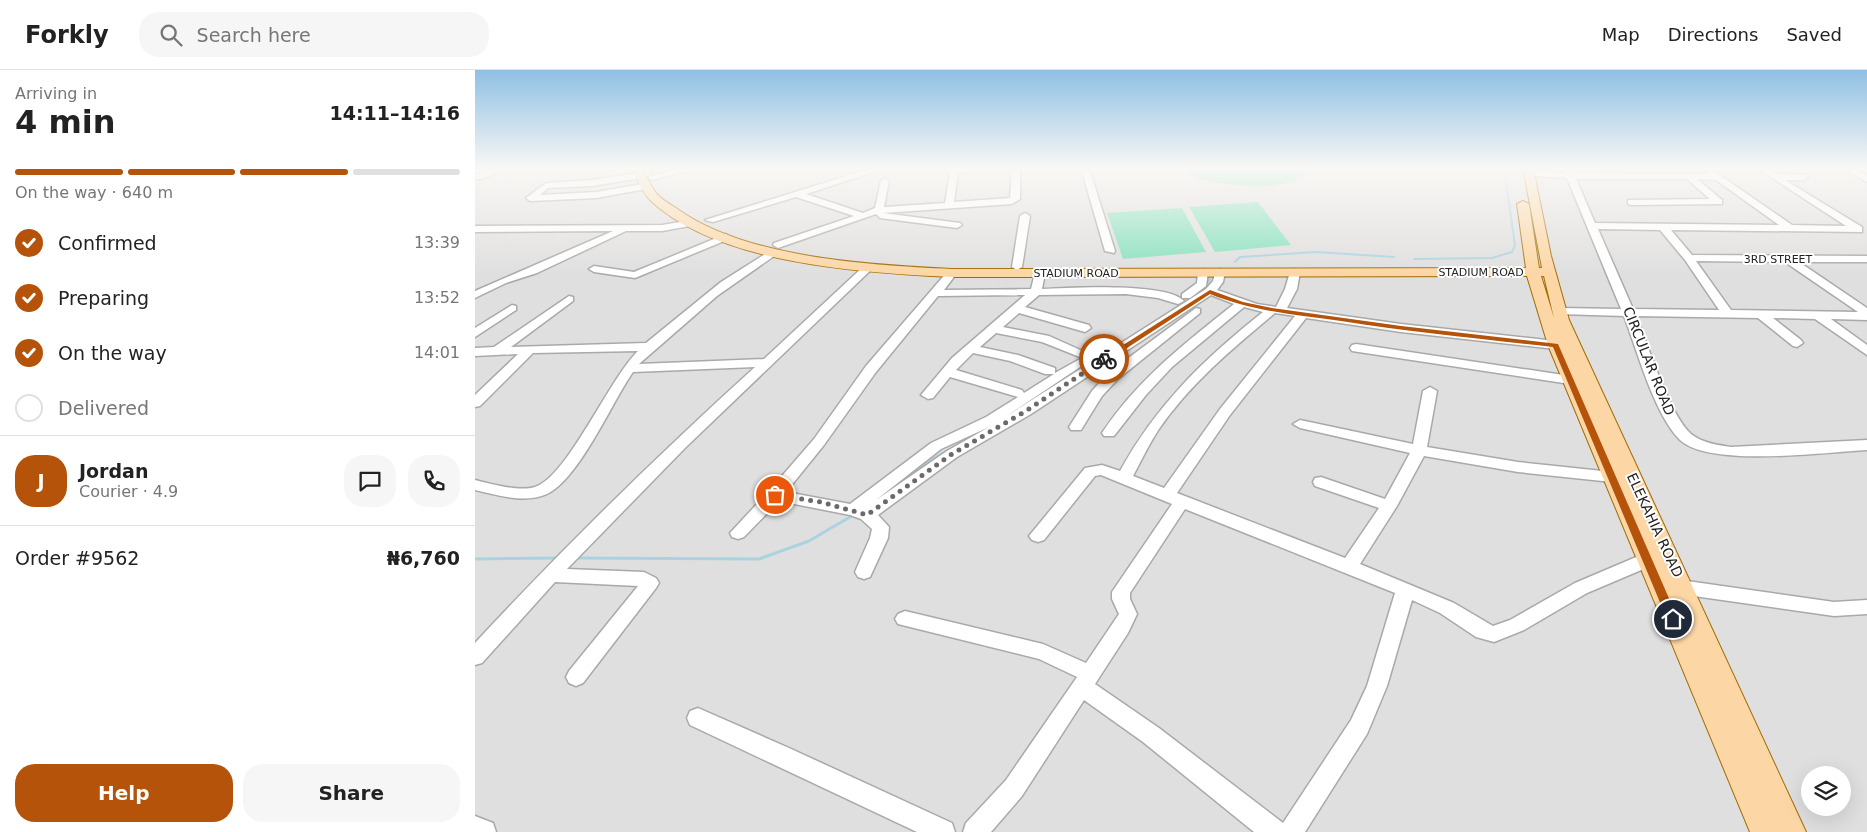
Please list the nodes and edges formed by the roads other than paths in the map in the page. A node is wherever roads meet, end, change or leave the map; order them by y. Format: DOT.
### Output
graph roads {
  1 [pos="662,204"];
  2 [pos="681,204"];
  3 [pos="765,204"];
  4 [pos="835,204"];
  5 [pos="876,204"];
  6 [pos="968,204"];
  7 [pos="1096,204"];
  8 [pos="1524,204"];
  9 [pos="1532,204"];
  10 [pos="1582,204"];
  11 [pos="1754,204"];
  12 [pos="1817,204"];
  13 [pos="949,205"];
  14 [pos="872,213"];
  15 [pos="1025,216"];
  16 [pos="711,220"];
  17 [pos="692,223"];
  18 [pos="957,225"];
  19 [pos="1592,226"];
  20 [pos="1664,228"];
  21 [pos="1789,228"];
  22 [pos="475,229"];
  23 [pos="627,229"];
  24 [pos="1863,232"];
  25 [pos="726,237"];
  26 [pos="776,248"];
  27 [pos="1111,251"];
  28 [pos="815,257"];
  29 [pos="1689,258"];
  30 [pos="1788,259"];
  31 [pos="1867,259"];
  32 [pos="1017,267"];
  33 [pos="594,268"];
  34 [pos="868,268"];
  35 [pos="1503,268"];
  36 [pos="1537,268"];
  37 [pos="1203,272"];
  38 [pos="1220,272"];
  39 [pos="1295,272"];
  40 [pos="952,273"];
  41 [pos="1040,273"];
  42 [pos="502,281"];
  43 [pos="475,282"];
  44 [pos="1036,292"];
  45 [pos="937,293"];
  46 [pos="1213,293"];
  47 [pos="475,295"];
  48 [pos="569,299"];
  49 [pos="1178,301"];
  50 [pos="1241,304"];
  51 [pos="512,308"];
  52 [pos="1018,309"];
  53 [pos="1276,310"];
  54 [pos="1559,311"];
  55 [pos="1629,313"];
  56 [pos="1303,314"];
  57 [pos="1728,314"];
  58 [pos="1867,314"];
  59 [pos="1762,315"];
  60 [pos="1819,316"];
  61 [pos="1085,328"];
  62 [pos="993,329"];
  63 [pos="475,333"];
  64 [pos="1797,343"];
  65 [pos="1556,345"];
  66 [pos="649,347"];
  67 [pos="1356,348"];
  68 [pos="971,349"];
  69 [pos="529,350"];
  70 [pos="1867,351"];
  71 [pos="475,352"];
  72 [pos="496,352"];
  73 [pos="1090,357"];
  74 [pos="768,363"];
  75 [pos="629,368"];
  76 [pos="1050,371"];
  77 [pos="948,372"];
  78 [pos="1570,380"];
  79 [pos="1430,390"];
  80 [pos="1017,393"];
  81 [pos="928,395"];
  82 [pos="475,403"];
  83 [pos="1300,424"];
  84 [pos="1076,427"];
  85 [pos="1109,433"];
  86 [pos="1867,445"];
  87 [pos="1419,450"];
  88 [pos="1612,477"];
  89 [pos="1124,478"];
  90 [pos="1321,482"];
  91 [pos="475,485"];
  92 [pos="775,495"];
  93 [pos="1175,498"];
  94 [pos="1389,506"];
  95 [pos="860,512"];
  96 [pos="738,533"];
  97 [pos="1038,536"];
  98 [pos="1647,560"];
  99 [pos="1349,566"];
  100 [pos="553,570"];
  101 [pos="864,572"];
  102 [pos="1657,583"];
  103 [pos="1683,588"];
  104 [pos="1405,590"];
  105 [pos="1867,608"];
  106 [pos="905,619"];
  107 [pos="475,657"];
  108 [pos="575,677"];
  109 [pos="1086,680"];
  110 [pos="698,718"];
  111 [pos="475,828"];
  112 [pos="483,832"];
  113 [pos="943,832"];
  114 [pos="975,832"];
  115 [pos="1275,832"];
  116 [pos="1291,832"];
  117 [pos="1765,832"];
  118 [pos="1791,832"];
  1 -- 17 [label="main road, STADIUM ROAD"];
  2 -- 16 [label="main road, STADIUM ROAD"];
  3 -- 16 [label="street"];
  4 -- 14 [label="street"];
  5 -- 14 [label="street"];
  6 -- 13 [label="street"];
  7 -- 27 [label="street"];
  8 -- 36 [label="main road"];
  9 -- 36 [label="main road"];
  10 -- 19 [label="street, CIRCULAR ROAD"];
  11 -- 21 [label="street"];
  12 -- 24 [label="street"];
  13 -- 14 [label="street"];
  14 -- 18 [label="street"];
  14 -- 26 [label="street"];
  15 -- 32 [label="street"];
  16 -- 26 [label="main road, STADIUM ROAD"];
  17 -- 23 [label="street"];
  17 -- 25 [label="main road, STADIUM ROAD"];
  19 -- 20 [label="street"];
  19 -- 55 [label="street, CIRCULAR ROAD"];
  20 -- 21 [label="street"];
  20 -- 29 [label="street"];
  21 -- 24 [label="street"];
  22 -- 23 [label="street"];
  23 -- 42 [label="street"];
  25 -- 26 [label="main road, STADIUM ROAD"];
  25 -- 33 [label="street"];
  26 -- 28 [label="main road, STADIUM ROAD"];
  26 -- 66 [label="street"];
  28 -- 32 [label="main road, STADIUM ROAD"];
  28 -- 34 [label="main road, STADIUM ROAD"];
  29 -- 30 [label="street, 3RD STREET"];
  29 -- 57 [label="street"];
  30 -- 31 [label="street, 3RD STREET"];
  30 -- 58 [label="street"];
  32 -- 35 [label="main road, STADIUM ROAD"];
  34 -- 40 [label="main road, STADIUM ROAD"];
  34 -- 74 [label="street"];
  35 -- 36 [label="main road"];
  35 -- 36 [label="main road"];
  35 -- 39 [label="main road, STADIUM ROAD"];
  36 -- 54 [label="main road, ELEKAHIA ROAD"];
  36 -- 65 [label="main road, ELEKAHIA ROAD"];
  37 -- 38 [label="main road, STADIUM ROAD"];
  37 -- 41 [label="main road, STADIUM ROAD"];
  37 -- 49 [label="street"];
  38 -- 39 [label="main road, STADIUM ROAD"];
  38 -- 46 [label="street"];
  39 -- 53 [label="street"];
  40 -- 41 [label="main road, STADIUM ROAD"];
  40 -- 45 [label="street"];
  41 -- 44 [label="street"];
  42 -- 43 [label="street"];
  42 -- 47 [label="street"];
  44 -- 45 [label="street"];
  44 -- 49 [label="street"];
  44 -- 52 [label="street"];
  45 -- 92 [label="street"];
  46 -- 50 [label="street"];
  46 -- 84 [label="street"];
  46 -- 95 [label="street"];
  48 -- 72 [label="street"];
  49 -- 73 [label="street"];
  50 -- 53 [label="street"];
  50 -- 85 [label="street"];
  51 -- 63 [label="street"];
  52 -- 61 [label="street"];
  52 -- 62 [label="street"];
  53 -- 56 [label="street"];
  53 -- 89 [label="street"];
  54 -- 55 [label="street"];
  54 -- 103 [label="main road, ELEKAHIA ROAD"];
  55 -- 57 [label="street"];
  55 -- 86 [label="street, CIRCULAR ROAD"];
  56 -- 65 [label="street"];
  56 -- 93 [label="street"];
  57 -- 59 [label="street"];
  58 -- 60 [label="street"];
  59 -- 60 [label="street"];
  59 -- 64 [label="street"];
  60 -- 70 [label="street"];
  62 -- 68 [label="street"];
  62 -- 73 [label="street"];
  65 -- 78 [label="main road, ELEKAHIA ROAD"];
  66 -- 69 [label="street"];
  66 -- 75 [label="street"];
  67 -- 78 [label="street"];
  68 -- 76 [label="street"];
  68 -- 77 [label="street"];
  69 -- 72 [label="street"];
  69 -- 82 [label="street"];
  71 -- 72 [label="street"];
  73 -- 95 [label="street"];
  74 -- 75 [label="street"];
  74 -- 100 [label="street"];
  75 -- 91 [label="street"];
  77 -- 80 [label="street"];
  77 -- 81 [label="street"];
  78 -- 88 [label="main road, ELEKAHIA ROAD"];
  79 -- 87 [label="street"];
  83 -- 87 [label="street"];
  87 -- 88 [label="street"];
  87 -- 94 [label="street"];
  88 -- 98 [label="main road, ELEKAHIA ROAD"];
  89 -- 93 [label="street"];
  89 -- 97 [label="street"];
  90 -- 94 [label="street"];
  92 -- 95 [label="street"];
  92 -- 96 [label="street"];
  93 -- 99 [label="street"];
  93 -- 109 [label="street"];
  94 -- 99 [label="street"];
  95 -- 101 [label="street"];
  98 -- 102 [label="main road, ELEKAHIA ROAD"];
  98 -- 104 [label="street"];
  99 -- 104 [label="street"];
  100 -- 107 [label="street"];
  100 -- 108 [label="street"];
  102 -- 103 [label="street"];
  102 -- 117 [label="main road, ELEKAHIA ROAD"];
  103 -- 105 [label="street"];
  103 -- 118 [label="main road, ELEKAHIA ROAD"];
  104 -- 116 [label="street"];
  106 -- 109 [label="street"];
  109 -- 114 [label="street"];
  109 -- 115 [label="street"];
  110 -- 113 [label="street"];
  111 -- 112 [label="street"];
}
